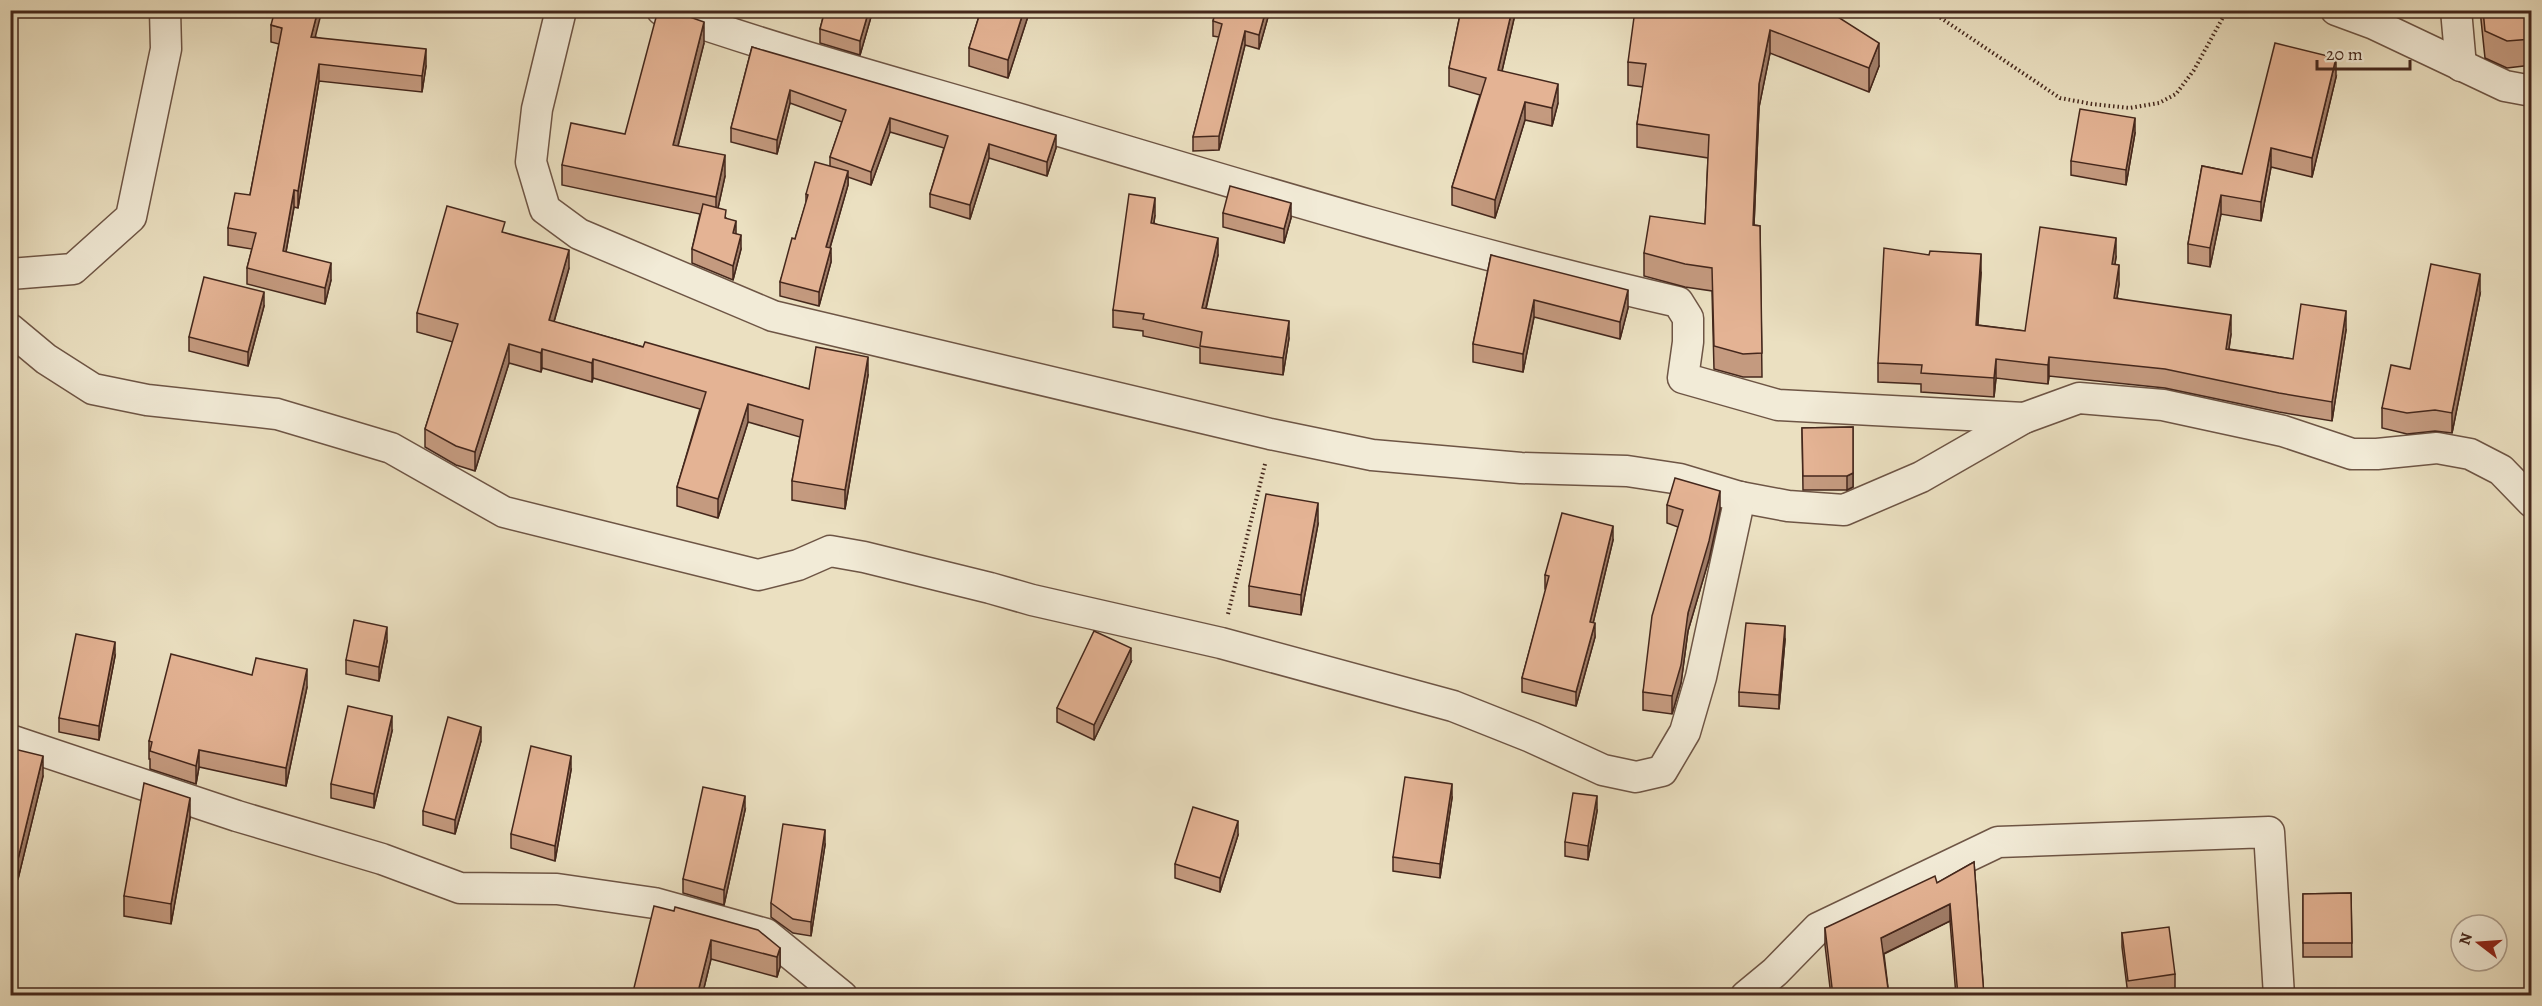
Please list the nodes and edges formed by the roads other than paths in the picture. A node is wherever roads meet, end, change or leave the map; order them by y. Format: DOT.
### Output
graph roads {
  1 [pos="165,10"];
  2 [pos="561,10"];
  3 [pos="662,10"];
  4 [pos="2336,10"];
  5 [pos="2456,10"];
  6 [pos="2461,66"];
  7 [pos="2532,92"];
  8 [pos="10,274"];
  9 [pos="10,328"];
  10 [pos="2024,418"];
  11 [pos="1740,497"];
  12 [pos="2532,502"];
  13 [pos="10,740"];
  14 [pos="842,996"];
  15 [pos="1746,996"];
  16 [pos="2279,996"];
  1 -- 8 [label="street"];
  2 -- 11 [label="street"];
  3 -- 10 [label="street"];
  4 -- 6 [label="street"];
  5 -- 6 [label="street"];
  6 -- 7 [label="street"];
  9 -- 11 [label="street"];
  10 -- 11 [label="street"];
  10 -- 12 [label="street"];
  13 -- 14 [label="street"];
  15 -- 16 [label="street"];
}
